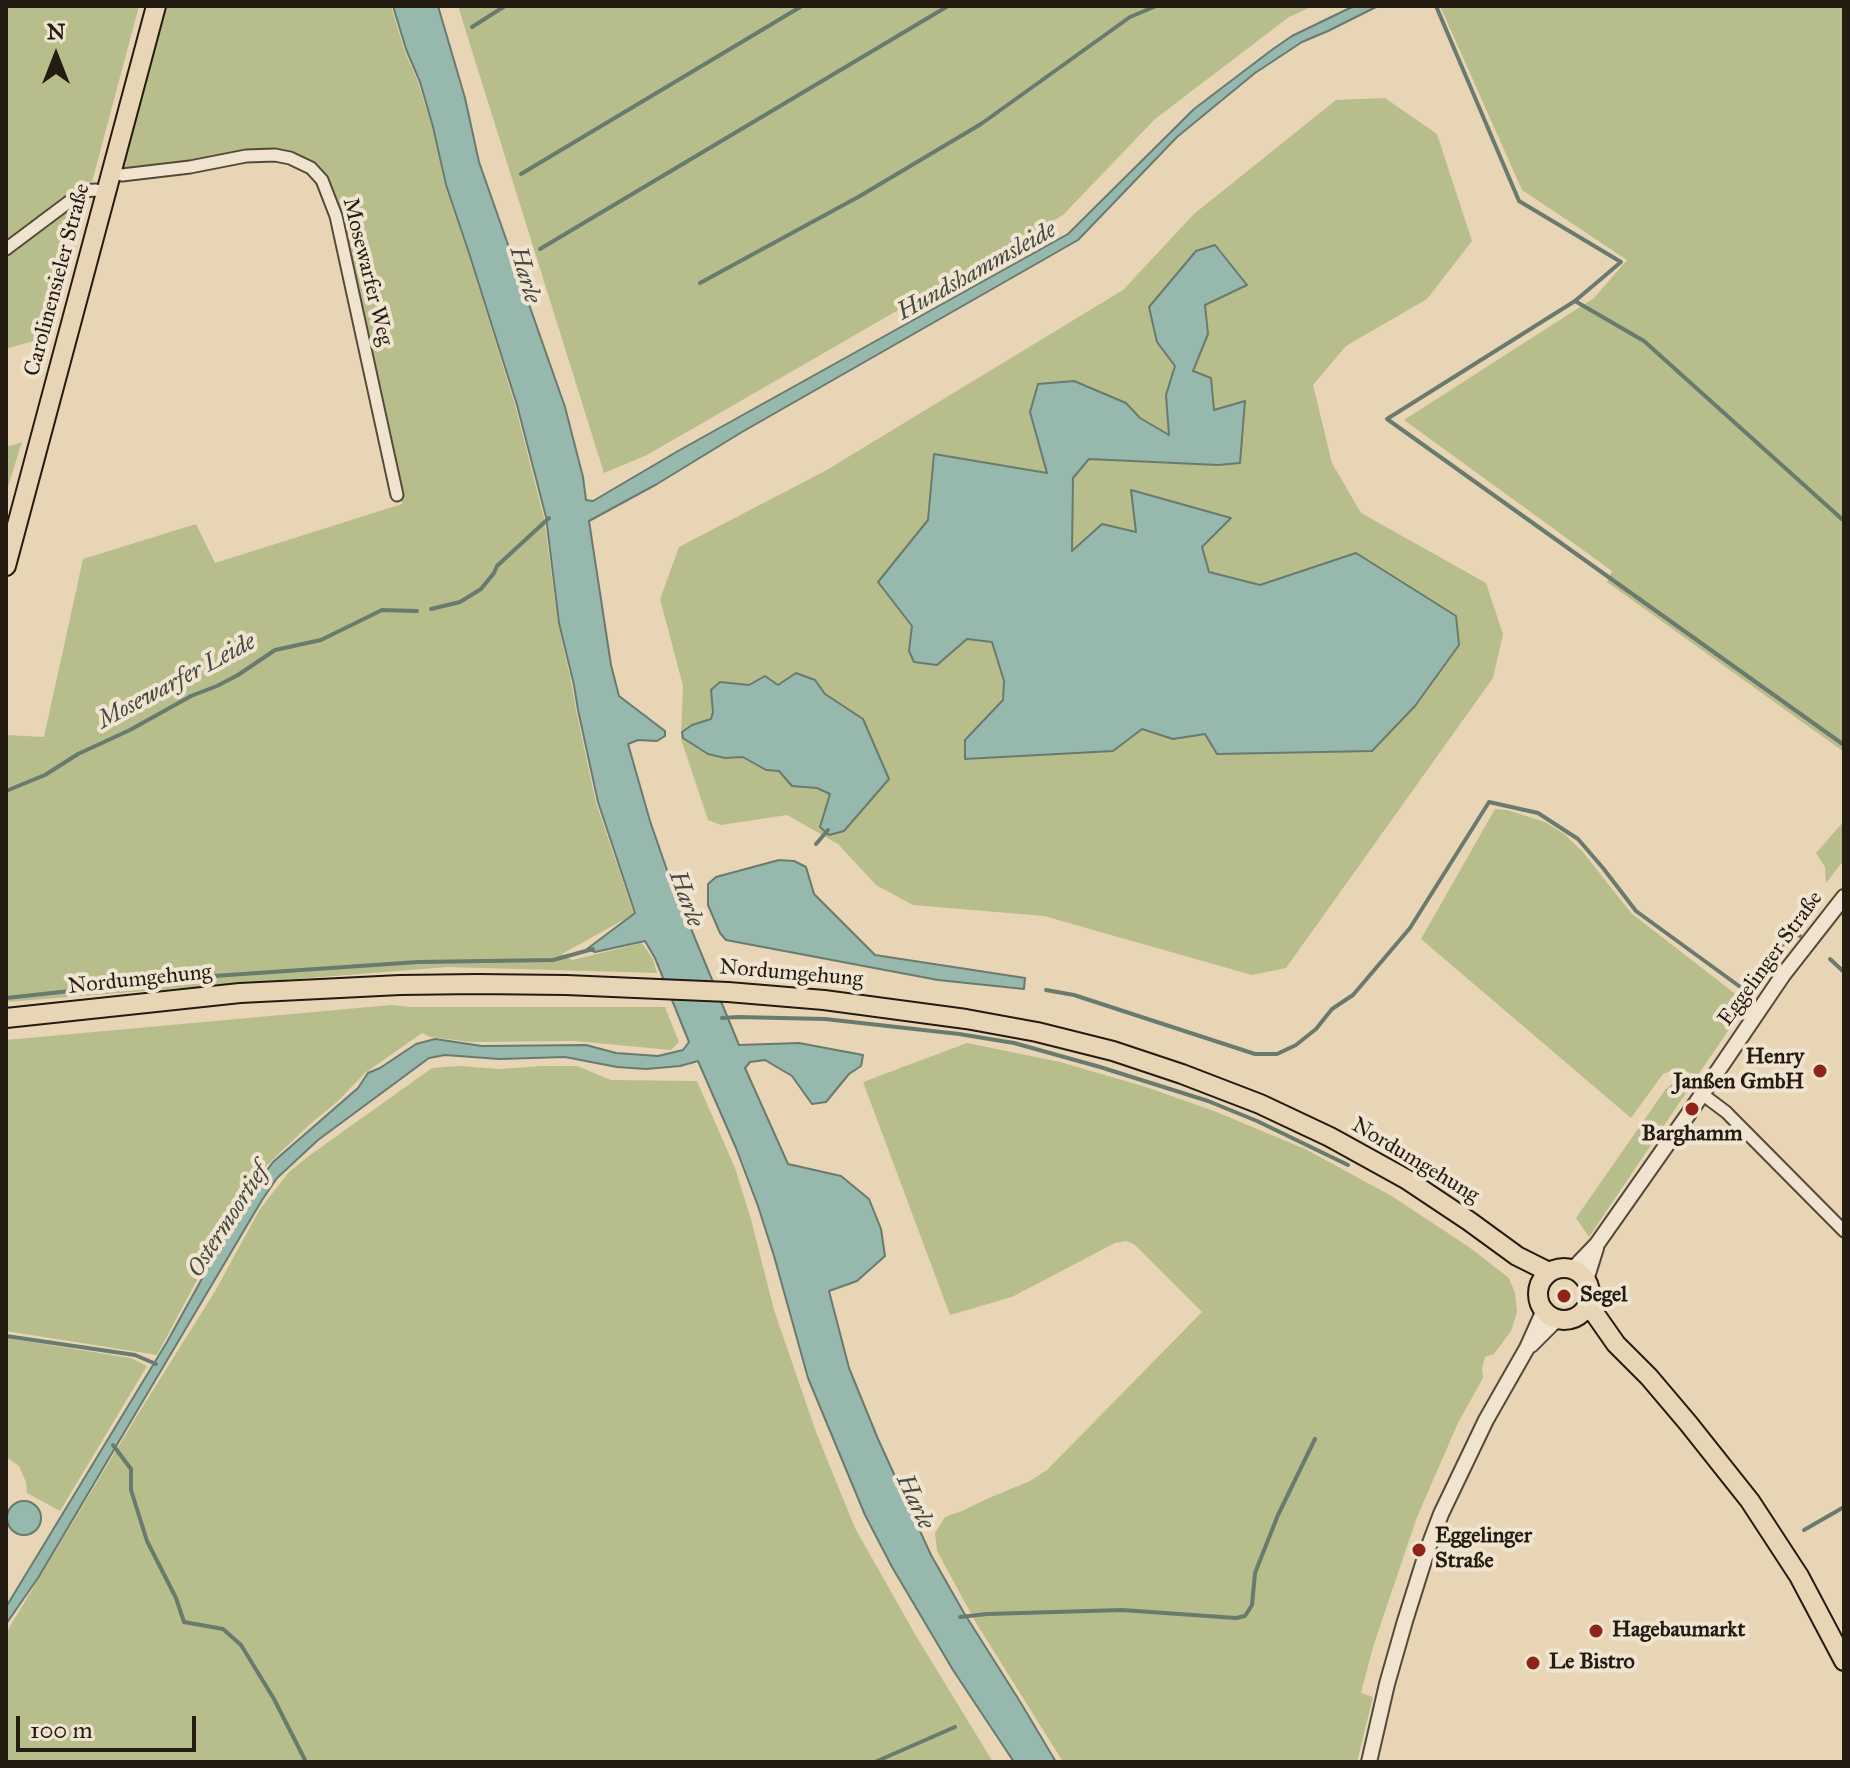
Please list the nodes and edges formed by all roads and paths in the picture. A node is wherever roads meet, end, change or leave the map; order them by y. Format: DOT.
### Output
graph roads {
  1 [pos="156,6"];
  2 [pos="112,172"];
  3 [pos="107,192"];
  4 [pos="6,249"];
  5 [pos="397,495"];
  6 [pos="6,566"];
  7 [pos="1844,897"];
  8 [pos="6,1018"];
  9 [pos="1702,1094"];
  10 [pos="1844,1231"];
  11 [pos="1580,1275"];
  12 [pos="1544,1279"];
  13 [pos="1583,1310"];
  14 [pos="1551,1314"];
  15 [pos="1844,1661"];
  16 [pos="1369,1762"];
  1 -- 2 [label="main road, Carolinensieler Straße"];
  2 -- 3 [label="main road, Carolinensieler Straße"];
  2 -- 5 [label="street, Mosewarfer Weg"];
  3 -- 4 [label="street"];
  3 -- 6 [label="main road, Carolinensieler Straße"];
  7 -- 9 [label="street, Eggelinger Straße"];
  8 -- 12 [label="main road, Nordumgehung"];
  9 -- 10 [label="street"];
  9 -- 11 [label="street, Eggelinger Straße"];
  11 -- 12 [label="main road"];
  11 -- 13 [label="main road"];
  12 -- 14 [label="main road"];
  13 -- 14 [label="main road"];
  13 -- 15 [label="main road"];
  14 -- 16 [label="street"];
}
